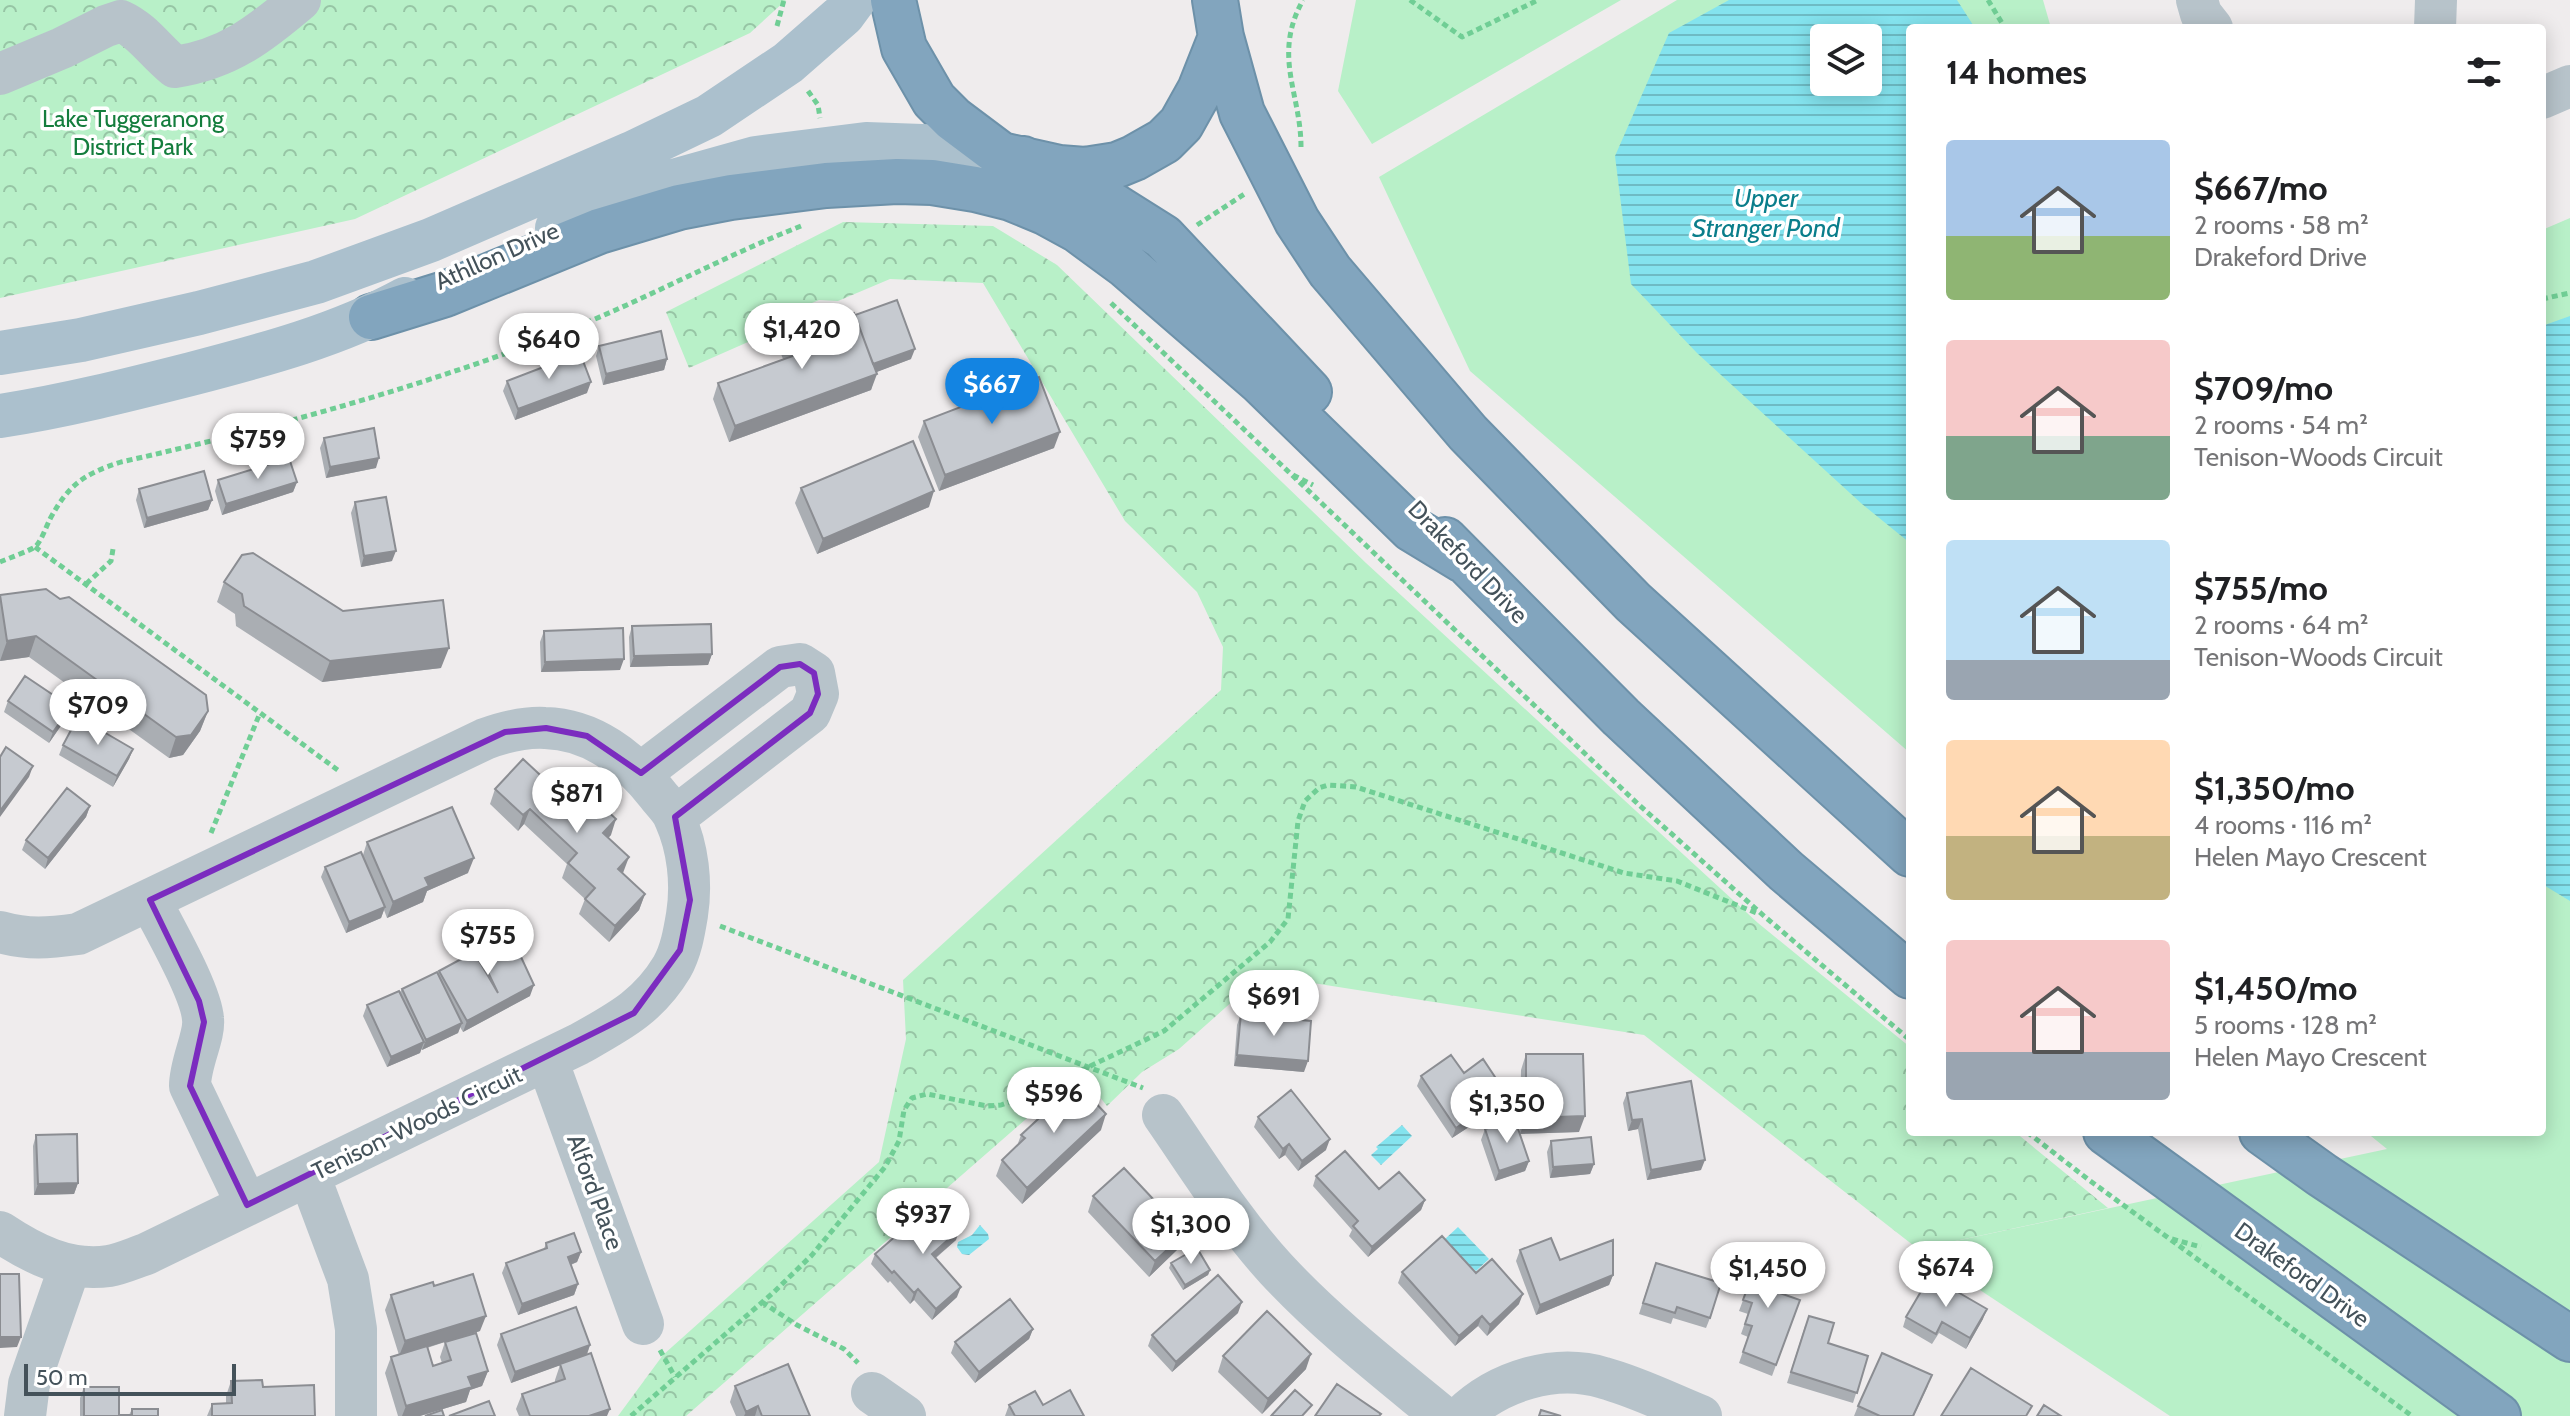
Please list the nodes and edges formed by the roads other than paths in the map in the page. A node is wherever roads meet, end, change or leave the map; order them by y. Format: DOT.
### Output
graph roads {
  1 [pos="300,0"];
  2 [pos="854,0"];
  3 [pos="893,0"];
  4 [pos="2197,0"];
  5 [pos="2436,0"];
  6 [pos="126,10"];
  7 [pos="1225,16"];
  8 [pos="2209,24"];
  9 [pos="2435,24"];
  10 [pos="0,74"];
  11 [pos="2570,86"];
  12 [pos="2546,96"];
  13 [pos="1012,157"];
  14 [pos="371,317"];
  15 [pos="0,353"];
  16 [pos="0,416"];
  17 [pos="1463,560"];
  18 [pos="641,773"];
  19 [pos="675,817"];
  20 [pos="1906,850"];
  21 [pos="150,900"];
  22 [pos="0,932"];
  23 [pos="1906,973"];
  24 [pos="547,1060"];
  25 [pos="1163,1115"];
  26 [pos="2112,1136"];
  27 [pos="2268,1136"];
  28 [pos="309,1175"];
  29 [pos="247,1205"];
  30 [pos="0,1232"];
  31 [pos="70,1266"];
  32 [pos="643,1324"];
  33 [pos="2570,1339"];
  34 [pos="25,1416"];
  35 [pos="356,1416"];
  36 [pos="1442,1416"];
  37 [pos="1462,1416"];
  38 [pos="1701,1416"];
  39 [pos="2498,1416"];
  1 -- 6 [label="street"];
  2 -- 15 [label="main road, Athllon Drive"];
  3 -- 13 [label="highway"];
  4 -- 8 [label="street"];
  5 -- 9 [label="street"];
  6 -- 10 [label="street"];
  7 -- 13 [label="highway"];
  7 -- 20 [label="highway"];
  11 -- 12 [label="street"];
  13 -- 14 [label="main road, Athllon Drive"];
  13 -- 17 [label="highway, Drakeford Drive"];
  14 -- 16 [label="main road, Athllon Drive"];
  14 -- 17 [label="highway"];
  17 -- 23 [label="highway, Drakeford Drive"];
  18 -- 19 [label="street, Tenison-Woods Circuit"];
  18 -- 19 [label="street"];
  18 -- 21 [label="street, Tenison-Woods Circuit"];
  19 -- 24 [label="street, Tenison-Woods Circuit"];
  21 -- 22 [label="street, Tenison-Woods Circuit"];
  21 -- 29 [label="street"];
  24 -- 28 [label="street, Tenison-Woods Circuit"];
  24 -- 32 [label="street, Alford Place"];
  25 -- 36 [label="street"];
  26 -- 39 [label="highway, Drakeford Drive"];
  27 -- 33 [label="highway"];
  28 -- 29 [label="street, Tenison-Woods Circuit"];
  28 -- 35 [label="street"];
  29 -- 31 [label="street, Tenison-Woods Circuit"];
  30 -- 31 [label="street, Tenison-Woods Circuit"];
  31 -- 34 [label="street"];
  37 -- 38 [label="street"];
}
